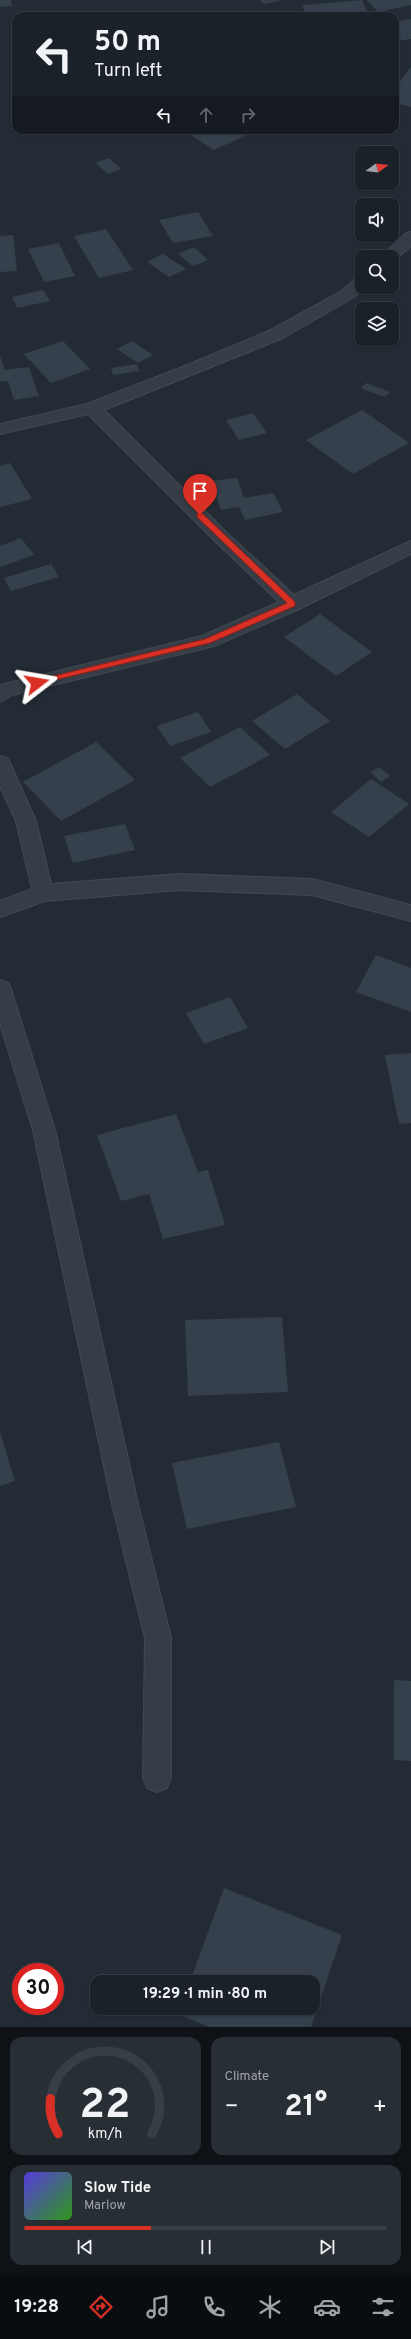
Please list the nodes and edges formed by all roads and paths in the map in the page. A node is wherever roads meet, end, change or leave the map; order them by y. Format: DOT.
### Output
graph roads {
  1 [pos="411,237"];
  2 [pos="397,250"];
  3 [pos="355,288"];
  4 [pos="92,408"];
  5 [pos="0,429"];
  6 [pos="411,547"];
  7 [pos="292,604"];
  8 [pos="0,694"];
  9 [pos="0,763"];
  10 [pos="43,894"];
  11 [pos="0,909"];
  12 [pos="411,913"];
  13 [pos="0,989"];
  14 [pos="157,1778"];
  1 -- 2 [label="street"];
  3 -- 4 [label="street"];
  4 -- 5 [label="street"];
  4 -- 7 [label="street"];
  6 -- 7 [label="street"];
  7 -- 8 [label="street"];
  9 -- 10 [label="street"];
  10 -- 11 [label="street"];
  10 -- 12 [label="street"];
  13 -- 14 [label="street"];
}
